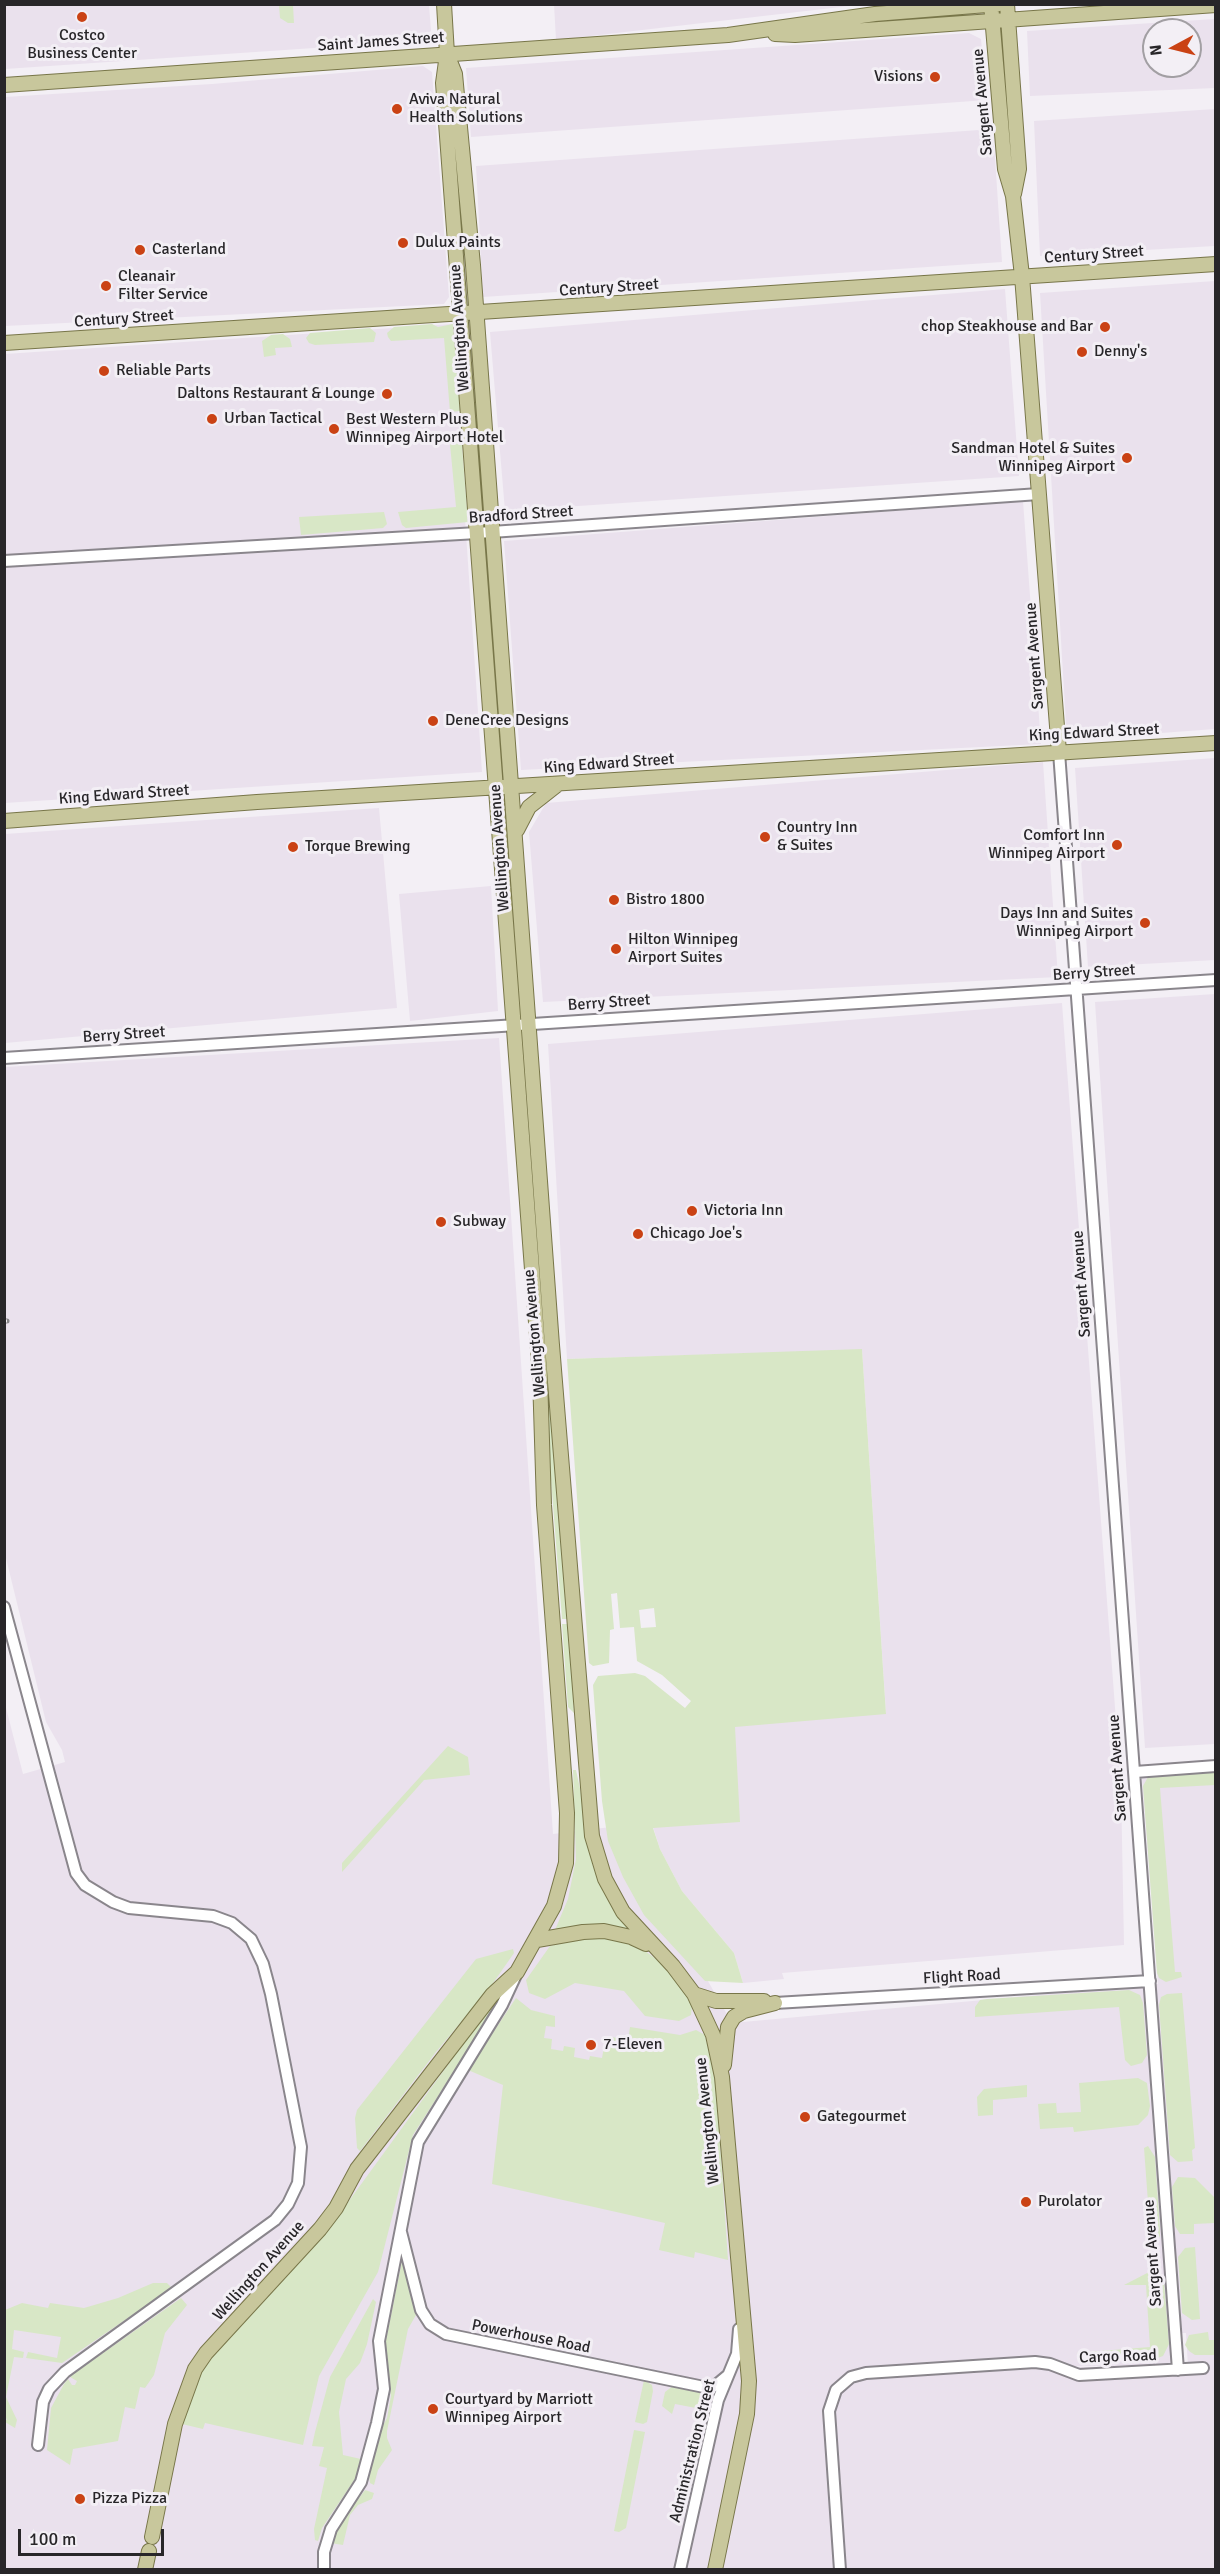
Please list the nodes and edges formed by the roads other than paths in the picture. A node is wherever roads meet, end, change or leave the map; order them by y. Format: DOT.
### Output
graph roads {
  1 [pos="444,4"];
  2 [pos="999,4"];
  3 [pos="1007,4"];
  4 [pos="991,5"];
  5 [pos="1215,5"];
  6 [pos="1189,6"];
  7 [pos="992,21"];
  8 [pos="1007,21"];
  9 [pos="759,33"];
  10 [pos="447,54"];
  11 [pos="4,85"];
  12 [pos="1013,196"];
  13 [pos="1215,264"];
  14 [pos="1022,276"];
  15 [pos="475,314"];
  16 [pos="460,315"];
  17 [pos="4,344"];
  18 [pos="1039,494"];
  19 [pos="484,532"];
  20 [pos="4,561"];
  21 [pos="505,687"];
  22 [pos="490,688"];
  23 [pos="1215,743"];
  24 [pos="1059,752"];
  25 [pos="559,784"];
  26 [pos="512,786"];
  27 [pos="496,788"];
  28 [pos="4,820"];
  29 [pos="516,841"];
  30 [pos="1215,980"];
  31 [pos="1077,989"];
  32 [pos="528,1023"];
  33 [pos="513,1024"];
  34 [pos="4,1058"];
  35 [pos="540,1170"];
  36 [pos="524,1172"];
  37 [pos="537,1346"];
  38 [pos="552,1346"];
  39 [pos="4,1607"];
  40 [pos="1215,1766"];
  41 [pos="1135,1772"];
  42 [pos="537,1940"];
  43 [pos="656,1949"];
  44 [pos="517,1972"];
  45 [pos="1150,1981"];
  46 [pos="694,1994"];
  47 [pos="775,2003"];
  48 [pos="722,2077"];
  49 [pos="400,2226"];
  50 [pos="741,2306"];
  51 [pos="1203,2368"];
  52 [pos="1178,2370"];
  53 [pos="727,2376"];
  54 [pos="38,2445"];
  55 [pos="152,2537"];
  56 [pos="149,2551"];
  57 [pos="145,2570"];
  58 [pos="324,2570"];
  59 [pos="680,2570"];
  60 [pos="715,2570"];
  61 [pos="840,2570"];
  1 -- 10 [label="main road, Wellington Avenue"];
  2 -- 4 [label="main road, Saint James Street"];
  3 -- 8 [label="main road, Sargent Avenue"];
  4 -- 7 [label="main road, Sargent Avenue"];
  4 -- 9 [label="main road, Saint James Street"];
  5 -- 6 [label="main road, Saint James Street"];
  6 -- 8 [label="main road, Saint James Street"];
  7 -- 8 [label="main road, Saint James Street"];
  7 -- 9 [label="main road, Saint James Street"];
  7 -- 12 [label="main road, Sargent Avenue"];
  8 -- 12 [label="main road, Sargent Avenue"];
  9 -- 10 [label="main road, Saint James Street"];
  10 -- 11 [label="main road, Saint James Street"];
  10 -- 15 [label="main road, Wellington Avenue"];
  10 -- 16 [label="main road, Wellington Avenue"];
  12 -- 14 [label="main road, Sargent Avenue"];
  13 -- 14 [label="main road, Century Street"];
  14 -- 15 [label="main road, Century Street"];
  14 -- 18 [label="main road, Sargent Avenue"];
  15 -- 16 [label="main road, Century Street"];
  15 -- 19 [label="main road, Wellington Avenue"];
  16 -- 17 [label="main road, Century Street"];
  16 -- 19 [label="main road, Wellington Avenue"];
  18 -- 19 [label="street, Bradford Street"];
  18 -- 24 [label="main road, Sargent Avenue"];
  19 -- 20 [label="street, Bradford Street"];
  19 -- 21 [label="main road, Wellington Avenue"];
  19 -- 22 [label="main road, Wellington Avenue"];
  21 -- 22 [label="street"];
  21 -- 26 [label="main road, Wellington Avenue"];
  22 -- 27 [label="main road, Wellington Avenue"];
  23 -- 24 [label="main road, King Edward Street"];
  24 -- 25 [label="main road, King Edward Street"];
  24 -- 31 [label="street, Sargent Avenue"];
  25 -- 26 [label="main road, King Edward Street"];
  25 -- 29 [label="main road"];
  26 -- 27 [label="main road, King Edward Street"];
  26 -- 29 [label="main road, Wellington Avenue"];
  27 -- 28 [label="main road, King Edward Street"];
  27 -- 33 [label="main road, Wellington Avenue"];
  29 -- 32 [label="main road, Wellington Avenue"];
  30 -- 31 [label="street, Berry Street"];
  31 -- 32 [label="street, Berry Street"];
  31 -- 41 [label="street, Sargent Avenue"];
  32 -- 33 [label="street, Berry Street"];
  32 -- 35 [label="main road, Wellington Avenue"];
  33 -- 34 [label="street, Berry Street"];
  33 -- 36 [label="main road, Wellington Avenue"];
  35 -- 36 [label="street"];
  35 -- 38 [label="main road, Wellington Avenue"];
  36 -- 37 [label="main road, Wellington Avenue"];
  37 -- 38 [label="street"];
  37 -- 42 [label="main road, Wellington Avenue"];
  38 -- 43 [label="main road, Wellington Avenue"];
  39 -- 54 [label="street"];
  40 -- 41 [label="street"];
  41 -- 45 [label="street, Sargent Avenue"];
  42 -- 43 [label="main road"];
  42 -- 44 [label="main road, Wellington Avenue"];
  43 -- 46 [label="main road, Wellington Avenue"];
  44 -- 49 [label="street, Wellington Avenue"];
  44 -- 55 [label="main road, Wellington Avenue"];
  45 -- 47 [label="street, Flight Road"];
  45 -- 52 [label="street, Sargent Avenue"];
  46 -- 47 [label="main road"];
  46 -- 48 [label="main road, Wellington Avenue"];
  47 -- 48 [label="main road"];
  48 -- 50 [label="main road, Wellington Avenue"];
  49 -- 53 [label="street, Powerhouse Road"];
  49 -- 58 [label="street, Wellington Avenue"];
  50 -- 53 [label="street, Administration Street"];
  50 -- 60 [label="main road, Wellington Avenue"];
  51 -- 52 [label="street, Cargo Road"];
  52 -- 61 [label="street, Cargo Road"];
  53 -- 59 [label="street, Administration Street"];
  56 -- 57 [label="main road"];
}
